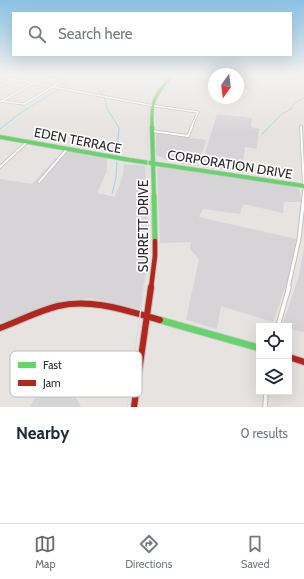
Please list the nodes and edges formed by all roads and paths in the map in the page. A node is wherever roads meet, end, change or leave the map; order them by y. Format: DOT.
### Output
graph roads {
  1 [pos="13,94"];
  2 [pos="40,94"];
  3 [pos="88,94"];
  4 [pos="157,94"];
  5 [pos="1,101"];
  6 [pos="151,106"];
  7 [pos="301,127"];
  8 [pos="152,131"];
  9 [pos="0,137"];
  10 [pos="28,141"];
  11 [pos="68,148"];
  12 [pos="153,163"];
  13 [pos="0,167"];
  14 [pos="39,182"];
  15 [pos="304,185"];
  16 [pos="304,190"];
  17 [pos="147,316"];
  18 [pos="278,323"];
  19 [pos="0,328"];
  20 [pos="256,347"];
  21 [pos="142,351"];
  22 [pos="292,358"];
  23 [pos="304,362"];
  24 [pos="266,395"];
  25 [pos="135,397"];
  26 [pos="134,407"];
  27 [pos="265,407"];
  1 -- 5 [label="street"];
  2 -- 5 [label="street"];
  3 -- 6 [label="street"];
  4 -- 6 [label="street"];
  6 -- 8 [label="street, SURRETT DRIVE"];
  6 -- 8 [label="street"];
  7 -- 15 [label="street"];
  8 -- 12 [label="street, SURRETT DRIVE"];
  9 -- 10 [label="street, EDEN TERRACE"];
  10 -- 11 [label="street, EDEN TERRACE"];
  10 -- 13 [label="street"];
  11 -- 12 [label="street, EDEN TERRACE"];
  11 -- 14 [label="street"];
  12 -- 15 [label="street, CORPORATION DRIVE"];
  12 -- 17 [label="street, SURRETT DRIVE"];
  16 -- 18 [label="street"];
  17 -- 19 [label="street"];
  17 -- 20 [label="street"];
  17 -- 21 [label="street, SURRETT DRIVE"];
  22 -- 23 [label="street"];
  24 -- 27 [label="street"];
  25 -- 26 [label="street, SURRETT DRIVE"];
}
